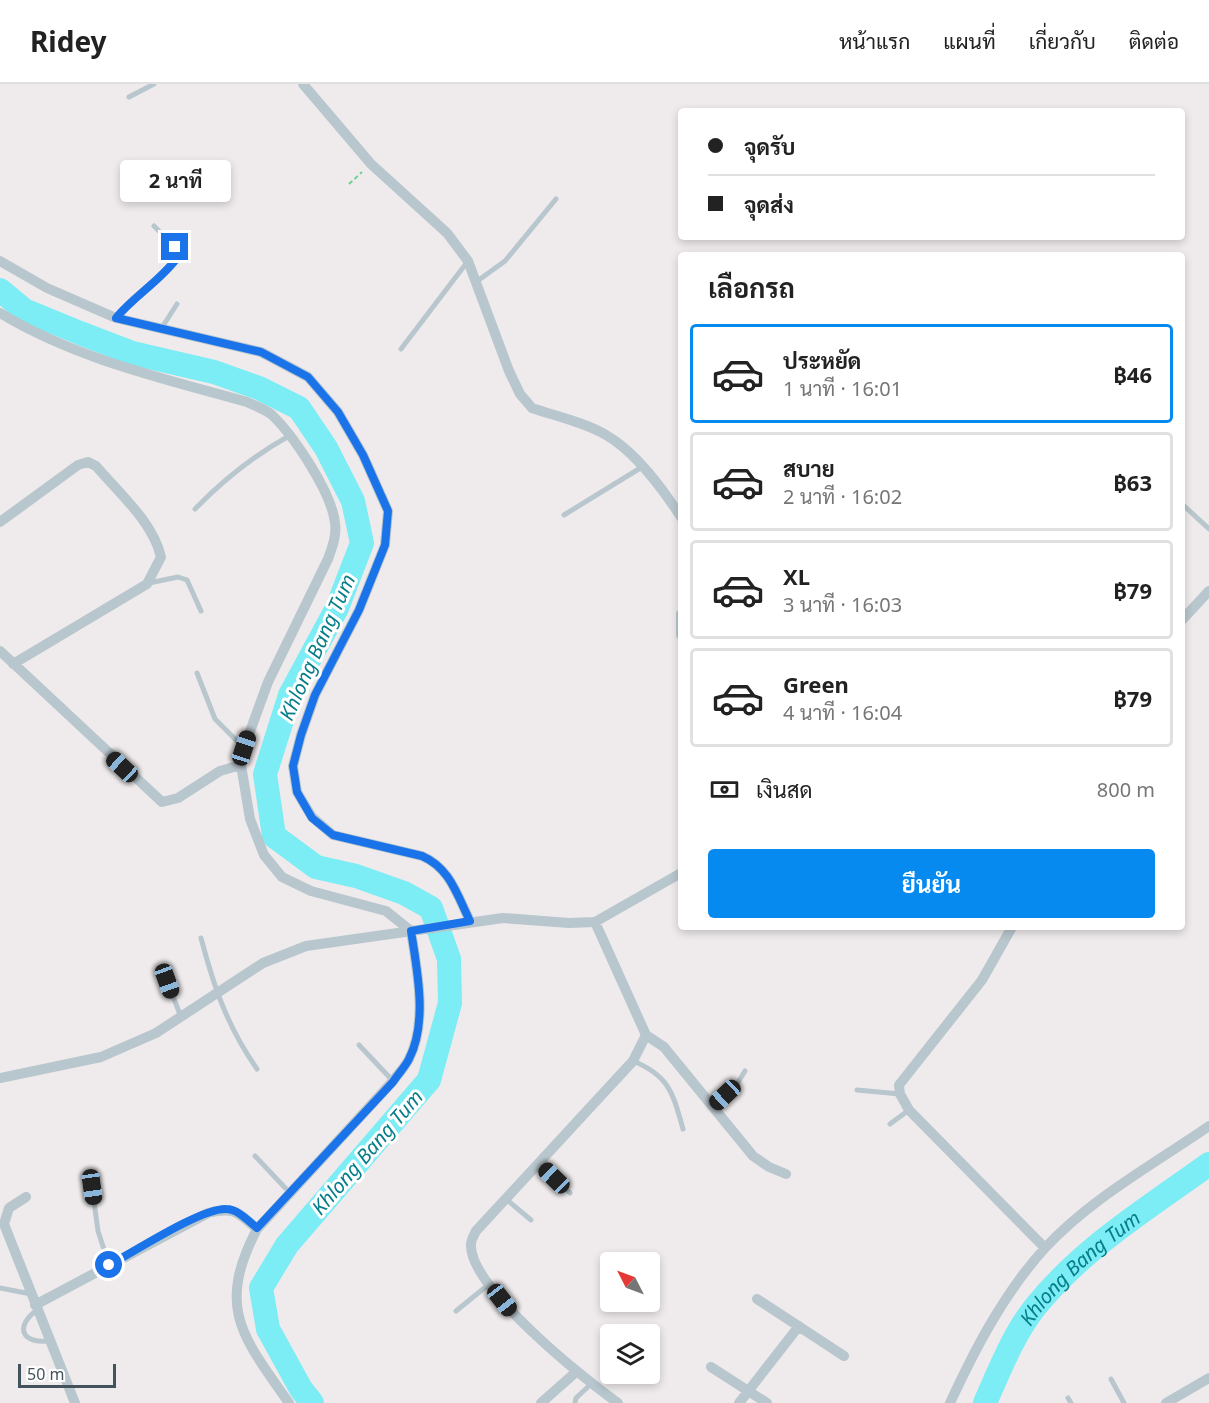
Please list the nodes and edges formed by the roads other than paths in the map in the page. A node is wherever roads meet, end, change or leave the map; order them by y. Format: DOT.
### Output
graph roads {
  1 [pos="154,84"];
  2 [pos="303,84"];
  3 [pos="129,97"];
  4 [pos="556,198"];
  5 [pos="154,226"];
  6 [pos="0,261"];
  7 [pos="468,261"];
  8 [pos="476,282"];
  9 [pos="177,304"];
  10 [pos="0,313"];
  11 [pos="116,318"];
  12 [pos="161,329"];
  13 [pos="401,349"];
  14 [pos="290,435"];
  15 [pos="642,467"];
  16 [pos="1185,507"];
  17 [pos="195,509"];
  18 [pos="678,513"];
  19 [pos="564,515"];
  20 [pos="0,522"];
  21 [pos="1209,528"];
  22 [pos="147,584"];
  23 [pos="1209,591"];
  24 [pos="201,611"];
  25 [pos="1185,617"];
  26 [pos="0,651"];
  27 [pos="13,664"];
  28 [pos="197,673"];
  29 [pos="244,748"];
  30 [pos="241,765"];
  31 [pos="678,875"];
  32 [pos="465,922"];
  33 [pos="596,922"];
  34 [pos="415,930"];
  35 [pos="1010,930"];
  36 [pos="201,938"];
  37 [pos="167,981"];
  38 [pos="216,994"];
  39 [pos="180,1017"];
  40 [pos="646,1035"];
  41 [pos="359,1045"];
  42 [pos="633,1061"];
  43 [pos="257,1069"];
  44 [pos="745,1071"];
  45 [pos="0,1078"];
  46 [pos="393,1082"];
  47 [pos="857,1090"];
  48 [pos="900,1094"];
  49 [pos="713,1106"];
  50 [pos="909,1110"];
  51 [pos="890,1124"];
  52 [pos="1209,1126"];
  53 [pos="683,1129"];
  54 [pos="255,1156"];
  55 [pos="539,1163"];
  56 [pos="786,1174"];
  57 [pos="92,1187"];
  58 [pos="290,1193"];
  59 [pos="570,1193"];
  60 [pos="26,1197"];
  61 [pos="505,1198"];
  62 [pos="531,1220"];
  63 [pos="257,1228"];
  64 [pos="1045,1248"];
  65 [pos="109,1265"];
  66 [pos="490,1284"];
  67 [pos="0,1288"];
  68 [pos="757,1299"];
  69 [pos="34,1303"];
  70 [pos="456,1311"];
  71 [pos="799,1326"];
  72 [pos="50,1341"];
  73 [pos="844,1356"];
  74 [pos="711,1367"];
  75 [pos="576,1372"];
  76 [pos="1209,1378"];
  77 [pos="1111,1379"];
  78 [pos="591,1384"];
  79 [pos="748,1392"];
  80 [pos="75,1403"];
  81 [pos="289,1403"];
  82 [pos="541,1403"];
  83 [pos="575,1403"];
  84 [pos="618,1403"];
  85 [pos="739,1403"];
  86 [pos="766,1403"];
  87 [pos="950,1403"];
  88 [pos="1124,1403"];
  89 [pos="1166,1403"];
  1 -- 3 [label="lane"];
  2 -- 7 [label="street"];
  4 -- 8 [label="lane"];
  5 -- 11 [label="lane"];
  6 -- 11 [label="street"];
  7 -- 8 [label="street"];
  7 -- 13 [label="lane"];
  8 -- 15 [label="street"];
  9 -- 12 [label="lane"];
  10 -- 14 [label="street"];
  11 -- 12 [label="street"];
  12 -- 32 [label="street"];
  14 -- 17 [label="lane"];
  14 -- 29 [label="street"];
  15 -- 18 [label="street"];
  15 -- 19 [label="lane"];
  16 -- 21 [label="lane"];
  20 -- 22 [label="street"];
  22 -- 24 [label="lane"];
  22 -- 27 [label="street"];
  23 -- 25 [label="street"];
  26 -- 27 [label="street"];
  27 -- 30 [label="street"];
  28 -- 29 [label="lane"];
  29 -- 30 [label="street"];
  30 -- 34 [label="street"];
  31 -- 33 [label="street"];
  32 -- 33 [label="street"];
  32 -- 34 [label="street"];
  33 -- 40 [label="street"];
  34 -- 38 [label="street"];
  34 -- 46 [label="street"];
  35 -- 48 [label="street"];
  36 -- 38 [label="lane"];
  37 -- 39 [label="lane"];
  38 -- 39 [label="street"];
  38 -- 43 [label="lane"];
  39 -- 45 [label="street"];
  40 -- 42 [label="street"];
  40 -- 49 [label="street"];
  41 -- 46 [label="lane"];
  42 -- 53 [label="lane"];
  42 -- 55 [label="street"];
  44 -- 49 [label="lane"];
  46 -- 58 [label="street"];
  47 -- 48 [label="lane"];
  48 -- 50 [label="street"];
  49 -- 56 [label="street"];
  50 -- 51 [label="lane"];
  50 -- 64 [label="street"];
  52 -- 64 [label="street"];
  54 -- 58 [label="lane"];
  55 -- 59 [label="lane"];
  55 -- 61 [label="street"];
  57 -- 65 [label="lane"];
  58 -- 63 [label="street"];
  60 -- 69 [label="street"];
  61 -- 62 [label="lane"];
  61 -- 66 [label="street"];
  63 -- 65 [label="street"];
  63 -- 81 [label="street"];
  64 -- 87 [label="street"];
  65 -- 69 [label="street"];
  66 -- 70 [label="lane"];
  66 -- 75 [label="street"];
  67 -- 69 [label="lane"];
  68 -- 71 [label="street"];
  69 -- 72 [label="street"];
  69 -- 72 [label="lane"];
  71 -- 73 [label="street"];
  71 -- 79 [label="street"];
  72 -- 80 [label="street"];
  74 -- 79 [label="street"];
  75 -- 78 [label="street"];
  75 -- 82 [label="street"];
  76 -- 89 [label="street"];
  77 -- 88 [label="lane"];
  78 -- 83 [label="lane"];
  78 -- 84 [label="street"];
  79 -- 85 [label="street"];
  79 -- 86 [label="street"];
}
